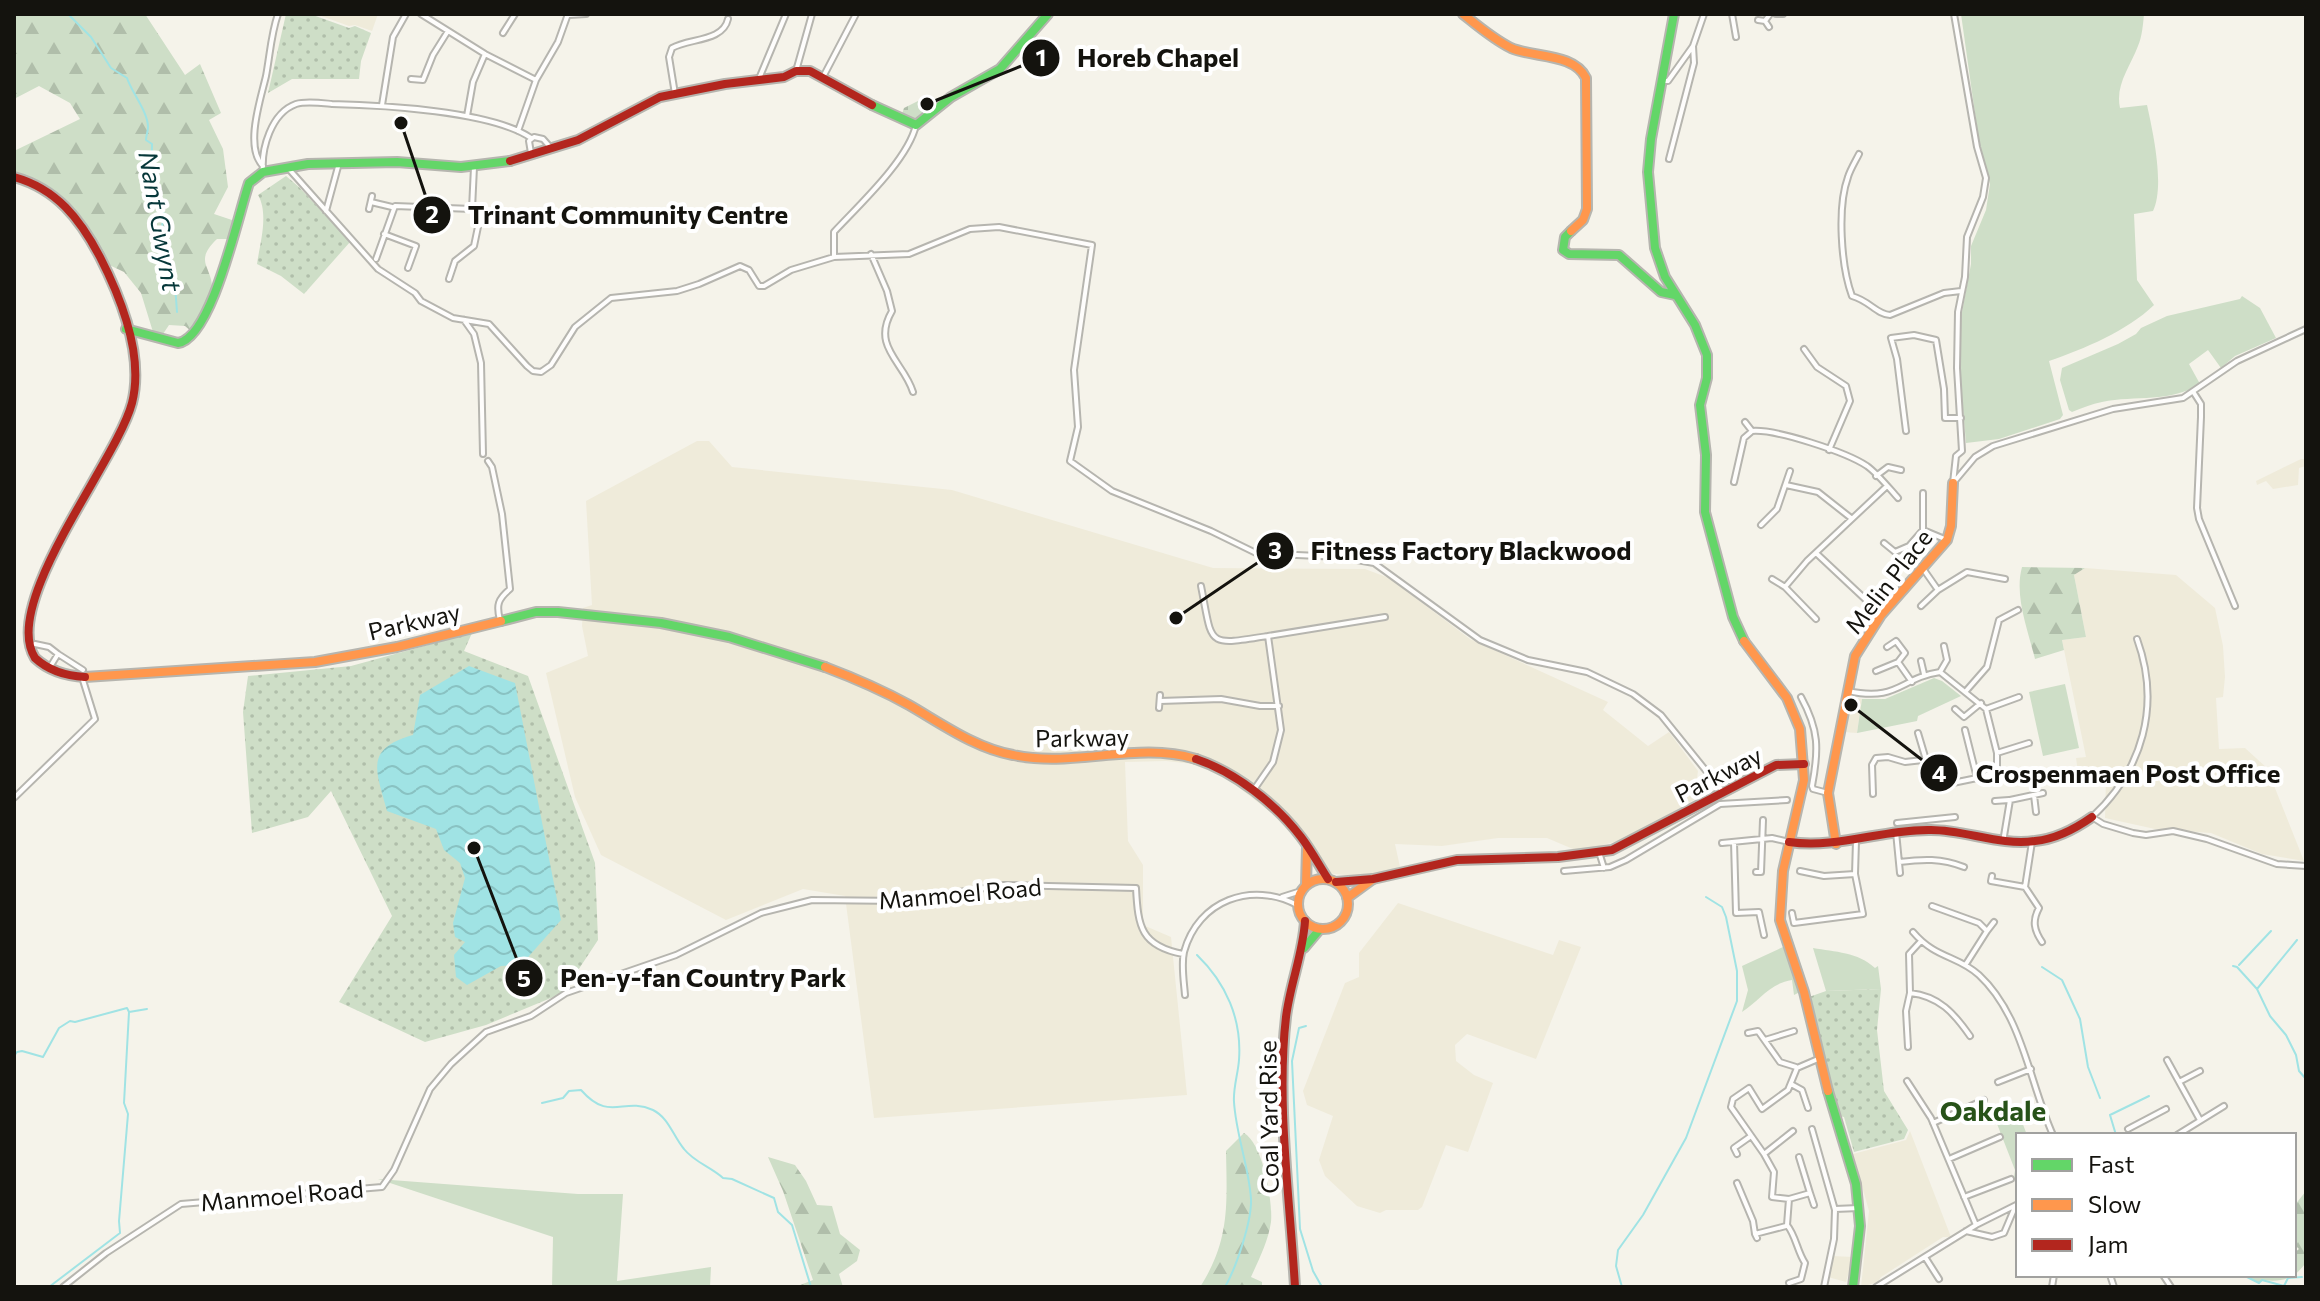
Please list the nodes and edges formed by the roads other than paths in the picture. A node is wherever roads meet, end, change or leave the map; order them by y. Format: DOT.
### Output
graph roads {
  1 [pos="278,14"];
  2 [pos="406,14"];
  3 [pos="421,14"];
  4 [pos="515,14"];
  5 [pos="586,14"];
  6 [pos="786,14"];
  7 [pos="812,14"];
  8 [pos="856,14"];
  9 [pos="1048,14"];
  10 [pos="1463,14"];
  11 [pos="1674,14"];
  12 [pos="1703,14"];
  13 [pos="1732,14"];
  14 [pos="1773,14"];
  15 [pos="1783,14"];
  16 [pos="1954,14"];
  17 [pos="568,15"];
  18 [pos="1473,17"];
  19 [pos="728,19"];
  20 [pos="1758,20"];
  21 [pos="1765,21"];
  22 [pos="1769,27"];
  23 [pos="448,31"];
  24 [pos="503,33"];
  25 [pos="1736,37"];
  26 [pos="1693,46"];
  27 [pos="485,54"];
  28 [pos="796,71"];
  29 [pos="411,79"];
  30 [pos="822,79"];
  31 [pos="536,80"];
  32 [pos="758,81"];
  33 [pos="1661,81"];
  34 [pos="675,94"];
  35 [pos="382,105"];
  36 [pos="467,116"];
  37 [pos="916,125"];
  38 [pos="518,131"];
  39 [pos="531,138"];
  40 [pos="551,148"];
  41 [pos="1859,154"];
  42 [pos="532,156"];
  43 [pos="1669,159"];
  44 [pos="339,163"];
  45 [pos="474,167"];
  46 [pos="288,168"];
  47 [pos="263,169"];
  48 [pos="14,177"];
  49 [pos="393,208"];
  50 [pos="448,208"];
  51 [pos="369,209"];
  52 [pos="472,209"];
  53 [pos="326,211"];
  54 [pos="447,223"];
  55 [pos="384,234"];
  56 [pos="871,254"];
  57 [pos="834,257"];
  58 [pos="376,259"];
  59 [pos="408,268"];
  60 [pos="449,279"];
  61 [pos="1962,291"];
  62 [pos="1675,295"];
  63 [pos="464,319"];
  64 [pos="126,329"];
  65 [pos="2306,329"];
  66 [pos="1804,349"];
  67 [pos="913,392"];
  68 [pos="2194,393"];
  69 [pos="1961,418"];
  70 [pos="1745,422"];
  71 [pos="1752,431"];
  72 [pos="1906,431"];
  73 [pos="1829,451"];
  74 [pos="1962,451"];
  75 [pos="483,454"];
  76 [pos="1975,457"];
  77 [pos="488,461"];
  78 [pos="1901,470"];
  79 [pos="1790,471"];
  80 [pos="1876,476"];
  81 [pos="1734,482"];
  82 [pos="1953,483"];
  83 [pos="1786,485"];
  84 [pos="1887,486"];
  85 [pos="1923,493"];
  86 [pos="1898,498"];
  87 [pos="63,513"];
  88 [pos="1851,518"];
  89 [pos="1761,525"];
  90 [pos="1923,530"];
  91 [pos="1947,540"];
  92 [pos="1884,543"];
  93 [pos="1816,553"];
  94 [pos="1924,570"];
  95 [pos="1772,579"];
  96 [pos="2005,579"];
  97 [pos="1201,586"];
  98 [pos="1785,587"];
  99 [pos="1938,590"];
  100 [pos="1921,606"];
  101 [pos="2235,606"];
  102 [pos="2018,610"];
  103 [pos="1881,615"];
  104 [pos="1385,617"];
  105 [pos="1816,619"];
  106 [pos="500,620"];
  107 [pos="19,621"];
  108 [pos="1268,636"];
  109 [pos="2137,639"];
  110 [pos="35,644"];
  111 [pos="1944,646"];
  112 [pos="1887,647"];
  113 [pos="58,654"];
  114 [pos="1921,661"];
  115 [pos="1898,662"];
  116 [pos="49,669"];
  117 [pos="1876,671"];
  118 [pos="1940,672"];
  119 [pos="82,674"];
  120 [pos="1924,674"];
  121 [pos="1912,682"];
  122 [pos="1848,691"];
  123 [pos="1966,691"];
  124 [pos="1801,697"];
  125 [pos="2019,697"];
  126 [pos="1981,703"];
  127 [pos="1279,706"];
  128 [pos="1159,708"];
  129 [pos="1955,709"];
  130 [pos="1986,709"];
  131 [pos="1965,730"];
  132 [pos="1918,733"];
  133 [pos="2029,743"];
  134 [pos="1873,751"];
  135 [pos="1997,753"];
  136 [pos="1876,758"];
  137 [pos="1925,761"];
  138 [pos="1804,764"];
  139 [pos="1977,778"];
  140 [pos="1251,793"];
  141 [pos="1724,793"];
  142 [pos="1828,793"];
  143 [pos="2043,793"];
  144 [pos="1873,794"];
  145 [pos="2034,795"];
  146 [pos="14,798"];
  147 [pos="1787,800"];
  148 [pos="2010,800"];
  149 [pos="1995,801"];
  150 [pos="2036,812"];
  151 [pos="1955,817"];
  152 [pos="2092,817"];
  153 [pos="1946,818"];
  154 [pos="1763,820"];
  155 [pos="1907,826"];
  156 [pos="1897,827"];
  157 [pos="1948,830"];
  158 [pos="1856,839"];
  159 [pos="1763,840"];
  160 [pos="1734,842"];
  161 [pos="1789,842"];
  162 [pos="2003,842"];
  163 [pos="2032,842"];
  164 [pos="1722,843"];
  165 [pos="1836,844"];
  166 [pos="1307,848"];
  167 [pos="1599,852"];
  168 [pos="1899,862"];
  169 [pos="2306,866"];
  170 [pos="1964,867"];
  171 [pos="1604,868"];
  172 [pos="1564,871"];
  173 [pos="1800,871"];
  174 [pos="1756,872"];
  175 [pos="1900,873"];
  176 [pos="1855,874"];
  177 [pos="1992,878"];
  178 [pos="1373,879"];
  179 [pos="1332,881"];
  180 [pos="2025,887"];
  181 [pos="1303,888"];
  182 [pos="1282,897"];
  183 [pos="1347,898"];
  184 [pos="1944,903"];
  185 [pos="1297,905"];
  186 [pos="1932,906"];
  187 [pos="1942,910"];
  188 [pos="1792,913"];
  189 [pos="1870,913"];
  190 [pos="1863,914"];
  191 [pos="1305,921"];
  192 [pos="1994,922"];
  193 [pos="1320,929"];
  194 [pos="1987,931"];
  195 [pos="1913,932"];
  196 [pos="1764,935"];
  197 [pos="1921,941"];
  198 [pos="2042,942"];
  199 [pos="1303,949"];
  200 [pos="1183,954"];
  201 [pos="1966,964"];
  202 [pos="1910,993"];
  203 [pos="1185,995"];
  204 [pos="1794,1031"];
  205 [pos="1748,1033"];
  206 [pos="1970,1036"];
  207 [pos="1764,1040"];
  208 [pos="1908,1047"];
  209 [pos="1819,1059"];
  210 [pos="2167,1060"];
  211 [pos="1797,1068"];
  212 [pos="2031,1069"];
  213 [pos="2200,1071"];
  214 [pos="1907,1081"];
  215 [pos="1998,1082"];
  216 [pos="2179,1082"];
  217 [pos="1791,1084"];
  218 [pos="1984,1100"];
  219 [pos="2224,1106"];
  220 [pos="1808,1108"];
  221 [pos="2166,1109"];
  222 [pos="2200,1120"];
  223 [pos="1933,1123"];
  224 [pos="2134,1126"];
  225 [pos="1812,1129"];
  226 [pos="2128,1129"];
  227 [pos="1793,1131"];
  228 [pos="2052,1133"];
  229 [pos="2137,1133"];
  230 [pos="2180,1133"];
  231 [pos="1751,1136"];
  232 [pos="2000,1137"];
  233 [pos="1729,1142"];
  234 [pos="1734,1148"];
  235 [pos="1737,1154"];
  236 [pos="1764,1154"];
  237 [pos="1799,1157"];
  238 [pos="1949,1159"];
  239 [pos="2011,1179"];
  240 [pos="1737,1183"];
  241 [pos="1810,1193"];
  242 [pos="1964,1197"];
  243 [pos="1789,1199"];
  244 [pos="1814,1205"];
  245 [pos="2016,1205"];
  246 [pos="2016,1207"];
  247 [pos="1859,1208"];
  248 [pos="1835,1209"];
  249 [pos="1787,1225"];
  250 [pos="1976,1225"];
  251 [pos="1966,1231"];
  252 [pos="1925,1257"];
  253 [pos="1801,1279"];
  254 [pos="1939,1279"];
  255 [pos="1789,1283"];
  256 [pos="63,1287"];
  257 [pos="1295,1287"];
  258 [pos="1804,1287"];
  259 [pos="1824,1287"];
  260 [pos="1853,1287"];
  261 [pos="1876,1287"];
  1 -- 47 [label="street"];
  2 -- 35 [label="street"];
  3 -- 23 [label="street"];
  4 -- 24 [label="street"];
  5 -- 17 [label="street"];
  6 -- 32 [label="street"];
  7 -- 28 [label="street"];
  8 -- 30 [label="street"];
  9 -- 37 [label="street"];
  10 -- 18 [label="street"];
  11 -- 33 [label="street"];
  12 -- 26 [label="street"];
  13 -- 25 [label="street"];
  14 -- 15 [label="street"];
  14 -- 21 [label="street"];
  16 -- 61 [label="street"];
  17 -- 31 [label="street"];
  18 -- 62 [label="street"];
  19 -- 34 [label="street"];
  20 -- 21 [label="street"];
  21 -- 22 [label="street"];
  23 -- 27 [label="street"];
  23 -- 29 [label="street"];
  26 -- 33 [label="street"];
  26 -- 43 [label="street"];
  27 -- 31 [label="street"];
  27 -- 36 [label="street"];
  28 -- 30 [label="street"];
  28 -- 32 [label="street"];
  30 -- 37 [label="street"];
  31 -- 38 [label="street"];
  32 -- 34 [label="street"];
  33 -- 62 [label="street"];
  34 -- 40 [label="street"];
  35 -- 36 [label="street"];
  35 -- 47 [label="street"];
  36 -- 38 [label="street"];
  37 -- 57 [label="street"];
  38 -- 39 [label="street"];
  39 -- 40 [label="street"];
  39 -- 42 [label="street"];
  40 -- 42 [label="street"];
  41 -- 61 [label="street"];
  42 -- 45 [label="street"];
  44 -- 45 [label="street"];
  44 -- 46 [label="street"];
  44 -- 53 [label="street"];
  45 -- 52 [label="street"];
  46 -- 47 [label="street"];
  46 -- 53 [label="street"];
  47 -- 64 [label="street"];
  48 -- 64 [label="street"];
  49 -- 50 [label="street"];
  49 -- 51 [label="street"];
  49 -- 55 [label="street"];
  50 -- 52 [label="street"];
  50 -- 54 [label="street"];
  52 -- 60 [label="street"];
  53 -- 63 [label="street"];
  55 -- 58 [label="street"];
  55 -- 59 [label="street"];
  56 -- 57 [label="street"];
  56 -- 67 [label="street"];
  56 -- 141 [label="street"];
  57 -- 63 [label="street"];
  61 -- 69 [label="street"];
  62 -- 138 [label="street"];
  63 -- 75 [label="street"];
  64 -- 87 [label="street"];
  65 -- 68 [label="street"];
  66 -- 73 [label="street"];
  68 -- 76 [label="street"];
  68 -- 101 [label="street"];
  69 -- 72 [label="street"];
  69 -- 74 [label="street"];
  70 -- 71 [label="street"];
  71 -- 73 [label="street"];
  71 -- 81 [label="street"];
  73 -- 80 [label="street"];
  74 -- 76 [label="street"];
  74 -- 82 [label="street"];
  76 -- 82 [label="street"];
  77 -- 106 [label="street"];
  78 -- 80 [label="street"];
  79 -- 83 [label="street"];
  80 -- 84 [label="street"];
  82 -- 91 [label="street, Melin Place"];
  83 -- 88 [label="street"];
  83 -- 89 [label="street"];
  84 -- 86 [label="street"];
  84 -- 88 [label="street"];
  85 -- 90 [label="street"];
  88 -- 93 [label="street"];
  90 -- 91 [label="street"];
  90 -- 92 [label="street"];
  91 -- 94 [label="street, Melin Place"];
  93 -- 98 [label="street"];
  93 -- 103 [label="street"];
  94 -- 99 [label="street"];
  94 -- 103 [label="street, Melin Place"];
  95 -- 98 [label="street"];
  96 -- 99 [label="street"];
  97 -- 108 [label="street"];
  98 -- 105 [label="street"];
  99 -- 100 [label="street"];
  102 -- 123 [label="street"];
  103 -- 122 [label="street, Melin Place"];
  104 -- 108 [label="street"];
  106 -- 119 [label="street, Parkway"];
  106 -- 140 [label="street, Parkway"];
  107 -- 116 [label="street"];
  108 -- 127 [label="street"];
  109 -- 152 [label="street"];
  110 -- 113 [label="street"];
  111 -- 118 [label="street"];
  112 -- 115 [label="street"];
  113 -- 116 [label="street"];
  113 -- 119 [label="street"];
  114 -- 120 [label="street"];
  115 -- 117 [label="street"];
  115 -- 121 [label="street"];
  116 -- 119 [label="street, Parkway"];
  118 -- 120 [label="street"];
  118 -- 123 [label="street"];
  119 -- 146 [label="street"];
  120 -- 121 [label="street"];
  121 -- 122 [label="street"];
  122 -- 142 [label="street, Melin Place"];
  123 -- 126 [label="street"];
  124 -- 142 [label="street"];
  125 -- 130 [label="street"];
  126 -- 129 [label="street"];
  126 -- 130 [label="street"];
  127 -- 128 [label="street"];
  127 -- 140 [label="street"];
  130 -- 135 [label="street"];
  131 -- 139 [label="street"];
  132 -- 137 [label="street"];
  133 -- 135 [label="street"];
  134 -- 136 [label="street"];
  135 -- 139 [label="street"];
  136 -- 137 [label="street"];
  136 -- 144 [label="street"];
  137 -- 139 [label="street"];
  138 -- 141 [label="street, Parkway"];
  138 -- 161 [label="street"];
  140 -- 166 [label="street, Parkway"];
  141 -- 167 [label="street, Parkway"];
  142 -- 165 [label="street, Melin Place"];
  143 -- 145 [label="street"];
  145 -- 148 [label="street"];
  145 -- 150 [label="street"];
  147 -- 171 [label="street"];
  148 -- 149 [label="street"];
  148 -- 162 [label="street"];
  151 -- 153 [label="street"];
  152 -- 163 [label="street"];
  152 -- 169 [label="street"];
  153 -- 155 [label="street"];
  153 -- 157 [label="street"];
  154 -- 159 [label="street"];
  155 -- 156 [label="street"];
  155 -- 157 [label="street"];
  156 -- 158 [label="street"];
  156 -- 168 [label="street"];
  157 -- 162 [label="street"];
  158 -- 165 [label="street"];
  158 -- 176 [label="street"];
  159 -- 160 [label="street"];
  159 -- 161 [label="street"];
  159 -- 174 [label="street"];
  160 -- 164 [label="street"];
  160 -- 196 [label="street"];
  161 -- 165 [label="street"];
  161 -- 209 [label="street"];
  162 -- 163 [label="street"];
  163 -- 180 [label="street"];
  166 -- 179 [label="street, Parkway"];
  166 -- 181 [label="street"];
  167 -- 171 [label="street"];
  167 -- 178 [label="street, Parkway"];
  168 -- 170 [label="street"];
  168 -- 175 [label="street"];
  171 -- 172 [label="street"];
  173 -- 176 [label="street"];
  176 -- 190 [label="street"];
  177 -- 180 [label="street"];
  178 -- 179 [label="street, Parkway"];
  178 -- 183 [label="street"];
  179 -- 181 [label="street"];
  179 -- 183 [label="street"];
  180 -- 198 [label="street"];
  181 -- 182 [label="street"];
  181 -- 185 [label="street"];
  182 -- 185 [label="street"];
  182 -- 200 [label="street"];
  183 -- 193 [label="street"];
  184 -- 187 [label="street"];
  185 -- 191 [label="street"];
  186 -- 187 [label="street"];
  187 -- 194 [label="street"];
  188 -- 190 [label="street"];
  189 -- 190 [label="street"];
  191 -- 193 [label="street"];
  191 -- 199 [label="street, Coal Yard Rise"];
  192 -- 194 [label="street"];
  193 -- 199 [label="street, Coal Yard Rise"];
  194 -- 201 [label="street"];
  195 -- 197 [label="street"];
  197 -- 201 [label="street"];
  197 -- 202 [label="street"];
  199 -- 257 [label="street, Coal Yard Rise"];
  200 -- 203 [label="street"];
  200 -- 256 [label="street, Manmoel Road"];
  201 -- 212 [label="street"];
  202 -- 206 [label="street"];
  202 -- 208 [label="street"];
  204 -- 207 [label="street"];
  205 -- 207 [label="street"];
  207 -- 211 [label="street"];
  209 -- 211 [label="street"];
  209 -- 247 [label="street"];
  210 -- 216 [label="street"];
  211 -- 217 [label="street"];
  212 -- 215 [label="street"];
  212 -- 228 [label="street"];
  213 -- 216 [label="street"];
  214 -- 223 [label="street"];
  216 -- 222 [label="street"];
  217 -- 220 [label="street"];
  217 -- 231 [label="street"];
  218 -- 223 [label="street"];
  219 -- 222 [label="street"];
  221 -- 224 [label="street"];
  222 -- 230 [label="street"];
  223 -- 238 [label="street"];
  224 -- 226 [label="street"];
  224 -- 229 [label="street"];
  225 -- 248 [label="street"];
  227 -- 236 [label="street"];
  231 -- 234 [label="street"];
  231 -- 236 [label="street"];
  232 -- 238 [label="street"];
  233 -- 234 [label="street"];
  234 -- 235 [label="street"];
  236 -- 243 [label="street"];
  237 -- 241 [label="street"];
  238 -- 242 [label="street"];
  239 -- 242 [label="street"];
  240 -- 249 [label="street"];
  241 -- 243 [label="street"];
  241 -- 244 [label="street"];
  242 -- 250 [label="street"];
  243 -- 249 [label="street"];
  245 -- 250 [label="street"];
  246 -- 251 [label="street"];
  247 -- 248 [label="street"];
  247 -- 260 [label="street"];
  248 -- 259 [label="street"];
  249 -- 253 [label="street"];
  250 -- 251 [label="street"];
  251 -- 252 [label="street"];
  252 -- 254 [label="street"];
  252 -- 261 [label="street"];
  253 -- 255 [label="street"];
  253 -- 258 [label="street"];
}
